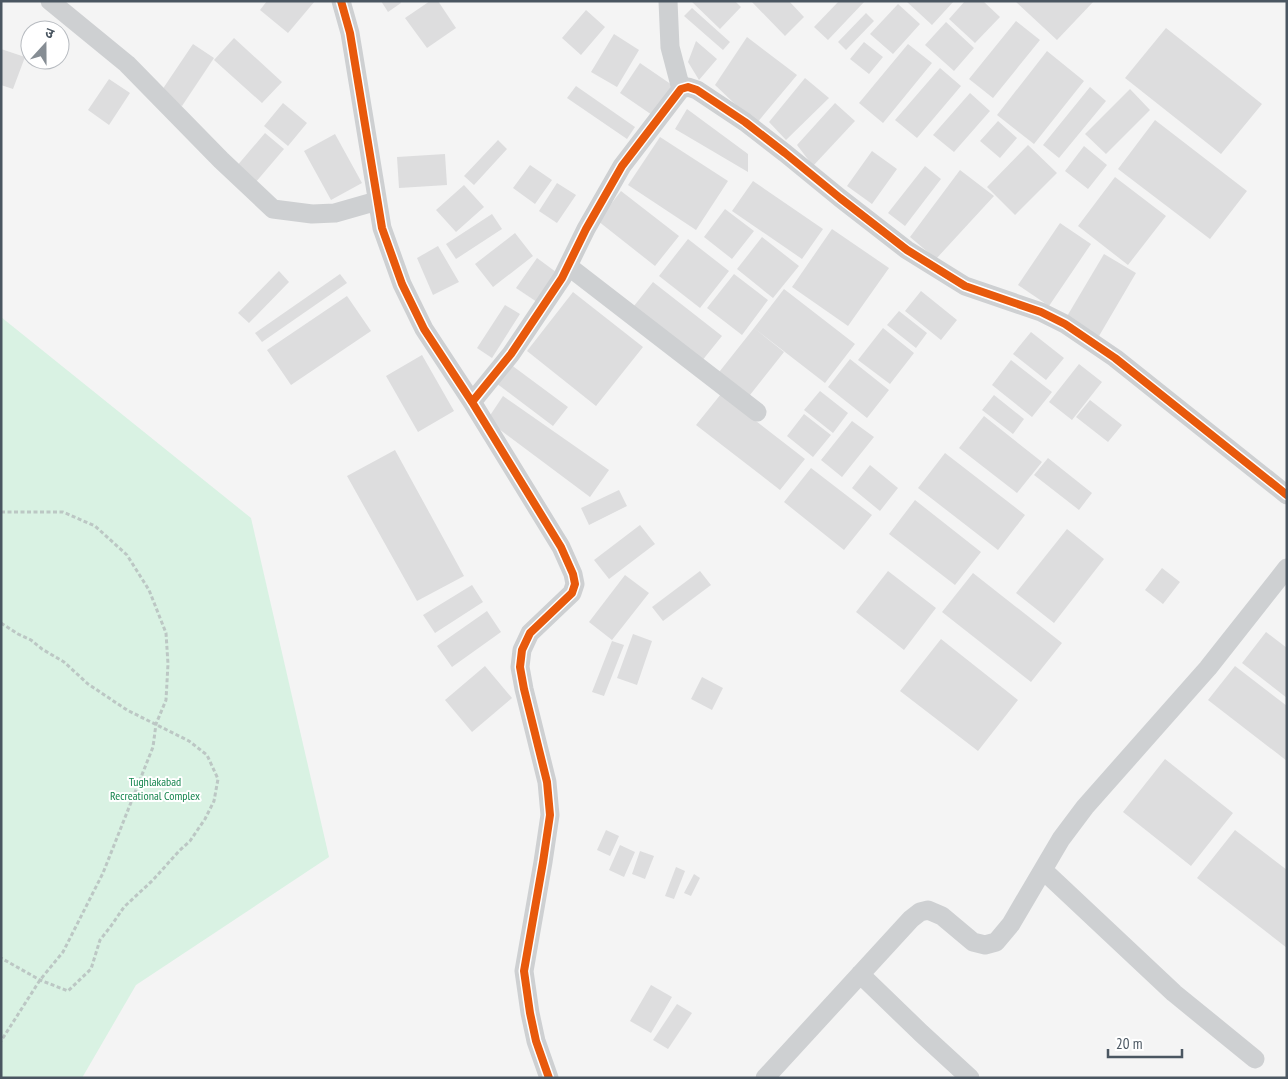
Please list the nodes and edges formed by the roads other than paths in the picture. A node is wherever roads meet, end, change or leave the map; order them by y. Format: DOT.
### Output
graph roads {
  1 [pos="50,1"];
  2 [pos="341,1"];
  3 [pos="668,1"];
  4 [pos="680,89"];
  5 [pos="378,200"];
  6 [pos="568,266"];
  7 [pos="472,402"];
  8 [pos="757,412"];
  9 [pos="1287,495"];
  10 [pos="1287,568"];
  11 [pos="1042,870"];
  12 [pos="860,974"];
  13 [pos="1255,1059"];
  14 [pos="549,1078"];
  15 [pos="765,1078"];
  16 [pos="970,1078"];
  1 -- 5 [label="street"];
  2 -- 5 [label="street"];
  3 -- 4 [label="street"];
  4 -- 6 [label="street"];
  4 -- 9 [label="street"];
  5 -- 7 [label="street"];
  6 -- 7 [label="street"];
  6 -- 8 [label="street"];
  7 -- 14 [label="street"];
  10 -- 11 [label="street"];
  11 -- 12 [label="street"];
  11 -- 13 [label="street"];
  12 -- 15 [label="street"];
  12 -- 16 [label="street"];
}
